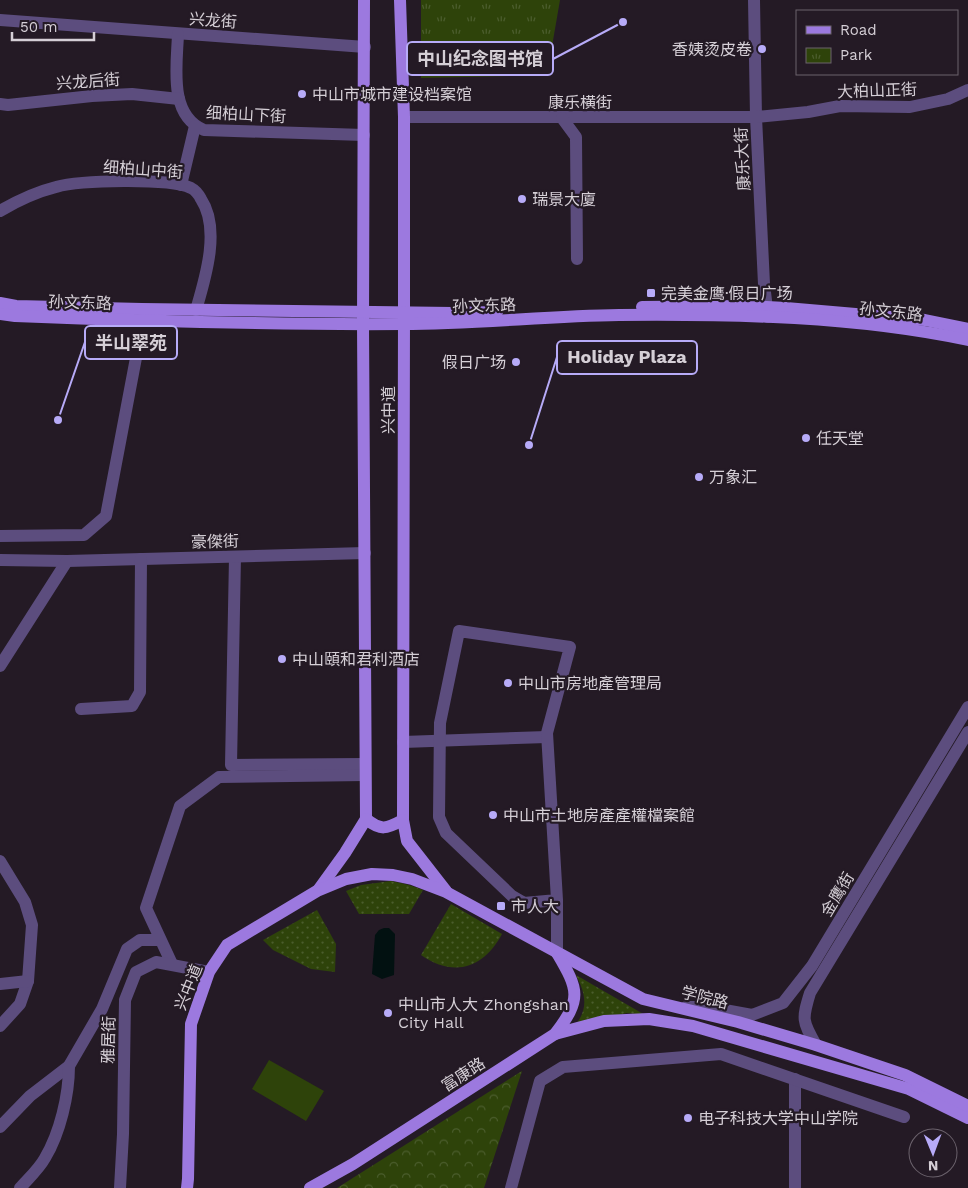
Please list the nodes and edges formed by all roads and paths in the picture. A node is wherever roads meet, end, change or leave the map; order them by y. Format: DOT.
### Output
graph roads {
  1 [pos="364,0"];
  2 [pos="400,0"];
  3 [pos="754,0"];
  4 [pos="0,20"];
  5 [pos="178,34"];
  6 [pos="365,47"];
  7 [pos="968,90"];
  8 [pos="179,98"];
  9 [pos="0,104"];
  10 [pos="404,117"];
  11 [pos="756,117"];
  12 [pos="562,118"];
  13 [pos="195,126"];
  14 [pos="364,135"];
  15 [pos="180,185"];
  16 [pos="0,211"];
  17 [pos="577,259"];
  18 [pos="0,303"];
  19 [pos="196,310"];
  20 [pos="768,312"];
  21 [pos="0,314"];
  22 [pos="363,318"];
  23 [pos="404,319"];
  24 [pos="143,321"];
  25 [pos="968,328"];
  26 [pos="968,340"];
  27 [pos="0,536"];
  28 [pos="365,553"];
  29 [pos="235,557"];
  30 [pos="141,559"];
  31 [pos="0,560"];
  32 [pos="66,561"];
  33 [pos="0,666"];
  34 [pos="968,707"];
  35 [pos="81,709"];
  36 [pos="968,732"];
  37 [pos="547,737"];
  38 [pos="403,742"];
  39 [pos="365,770"];
  40 [pos="366,819"];
  41 [pos="403,820"];
  42 [pos="0,861"];
  43 [pos="317,892"];
  44 [pos="446,892"];
  45 [pos="557,900"];
  46 [pos="160,940"];
  47 [pos="557,953"];
  48 [pos="172,964"];
  49 [pos="210,972"];
  50 [pos="28,981"];
  51 [pos="0,984"];
  52 [pos="679,1007"];
  53 [pos="0,1026"];
  54 [pos="555,1034"];
  55 [pos="816,1045"];
  56 [pos="69,1066"];
  57 [pos="795,1079"];
  58 [pos="968,1106"];
  59 [pos="904,1117"];
  60 [pos="968,1118"];
  61 [pos="0,1127"];
  62 [pos="190,1185"];
  63 [pos="20,1188"];
  64 [pos="120,1188"];
  65 [pos="310,1188"];
  66 [pos="511,1188"];
  67 [pos="795,1188"];
  1 -- 6 [label="main road, 兴中道"];
  2 -- 10 [label="main road, 兴中道"];
  3 -- 11 [label="street, 康乐大街"];
  4 -- 5 [label="street, 兴龙街"];
  5 -- 6 [label="street, 兴龙街"];
  5 -- 8 [label="street, 细柏山下街"];
  6 -- 14 [label="main road, 兴中道"];
  7 -- 11 [label="street, 大柏山正街"];
  8 -- 9 [label="street, 兴龙后街"];
  8 -- 13 [label="street, 细柏山下街"];
  10 -- 12 [label="street, 康乐横街"];
  10 -- 23 [label="main road, 兴中道"];
  11 -- 12 [label="street, 康乐横街"];
  11 -- 20 [label="street, 康乐大街"];
  12 -- 17 [label="street"];
  13 -- 14 [label="street, 细柏山下街"];
  13 -- 15 [label="street"];
  14 -- 22 [label="main road, 兴中道"];
  15 -- 16 [label="street, 细柏山中街"];
  15 -- 19 [label="street, 细柏山中街"];
  18 -- 19 [label="main road, 孙文东路"];
  19 -- 22 [label="main road, 孙文东路"];
  20 -- 23 [label="main road, 孙文东路"];
  20 -- 25 [label="main road, 孙文东路"];
  20 -- 26 [label="main road, 孙文东路"];
  21 -- 24 [label="main road, 孙文东路"];
  22 -- 23 [label="main road, 孙文东路"];
  22 -- 24 [label="main road, 孙文东路"];
  22 -- 28 [label="main road, 兴中道"];
  23 -- 38 [label="main road, 兴中道"];
  24 -- 27 [label="street"];
  28 -- 29 [label="street, 豪傑街"];
  28 -- 39 [label="main road, 兴中道"];
  29 -- 30 [label="street, 豪傑街"];
  29 -- 39 [label="street"];
  30 -- 32 [label="street, 豪傑街"];
  30 -- 35 [label="street"];
  31 -- 32 [label="street, 豪傑街"];
  32 -- 33 [label="street"];
  34 -- 52 [label="street, 金鹰街"];
  36 -- 55 [label="street, 金鹰街"];
  37 -- 38 [label="street"];
  37 -- 45 [label="street"];
  37 -- 45 [label="street"];
  38 -- 41 [label="main road, 兴中道"];
  39 -- 40 [label="main road, 兴中道"];
  39 -- 46 [label="street"];
  40 -- 41 [label="main road"];
  40 -- 43 [label="main road"];
  41 -- 44 [label="main road, 兴中道"];
  42 -- 50 [label="street"];
  43 -- 44 [label="main road, 兴中道"];
  43 -- 49 [label="main road, 兴中道"];
  44 -- 47 [label="main road, 学院路"];
  45 -- 47 [label="street"];
  46 -- 48 [label="street"];
  46 -- 56 [label="street"];
  47 -- 52 [label="main road, 学院路"];
  47 -- 54 [label="main road, 富康路"];
  48 -- 49 [label="street, 雅居街"];
  48 -- 64 [label="street, 雅居街"];
  49 -- 62 [label="main road, 兴中道"];
  50 -- 51 [label="street"];
  50 -- 53 [label="street"];
  52 -- 55 [label="main road, 学院路"];
  54 -- 60 [label="main road, 学院路"];
  54 -- 65 [label="main road, 富康路"];
  55 -- 58 [label="main road, 学院路"];
  56 -- 61 [label="street"];
  56 -- 63 [label="street"];
  57 -- 59 [label="street"];
  57 -- 66 [label="street"];
  57 -- 67 [label="street"];
}
